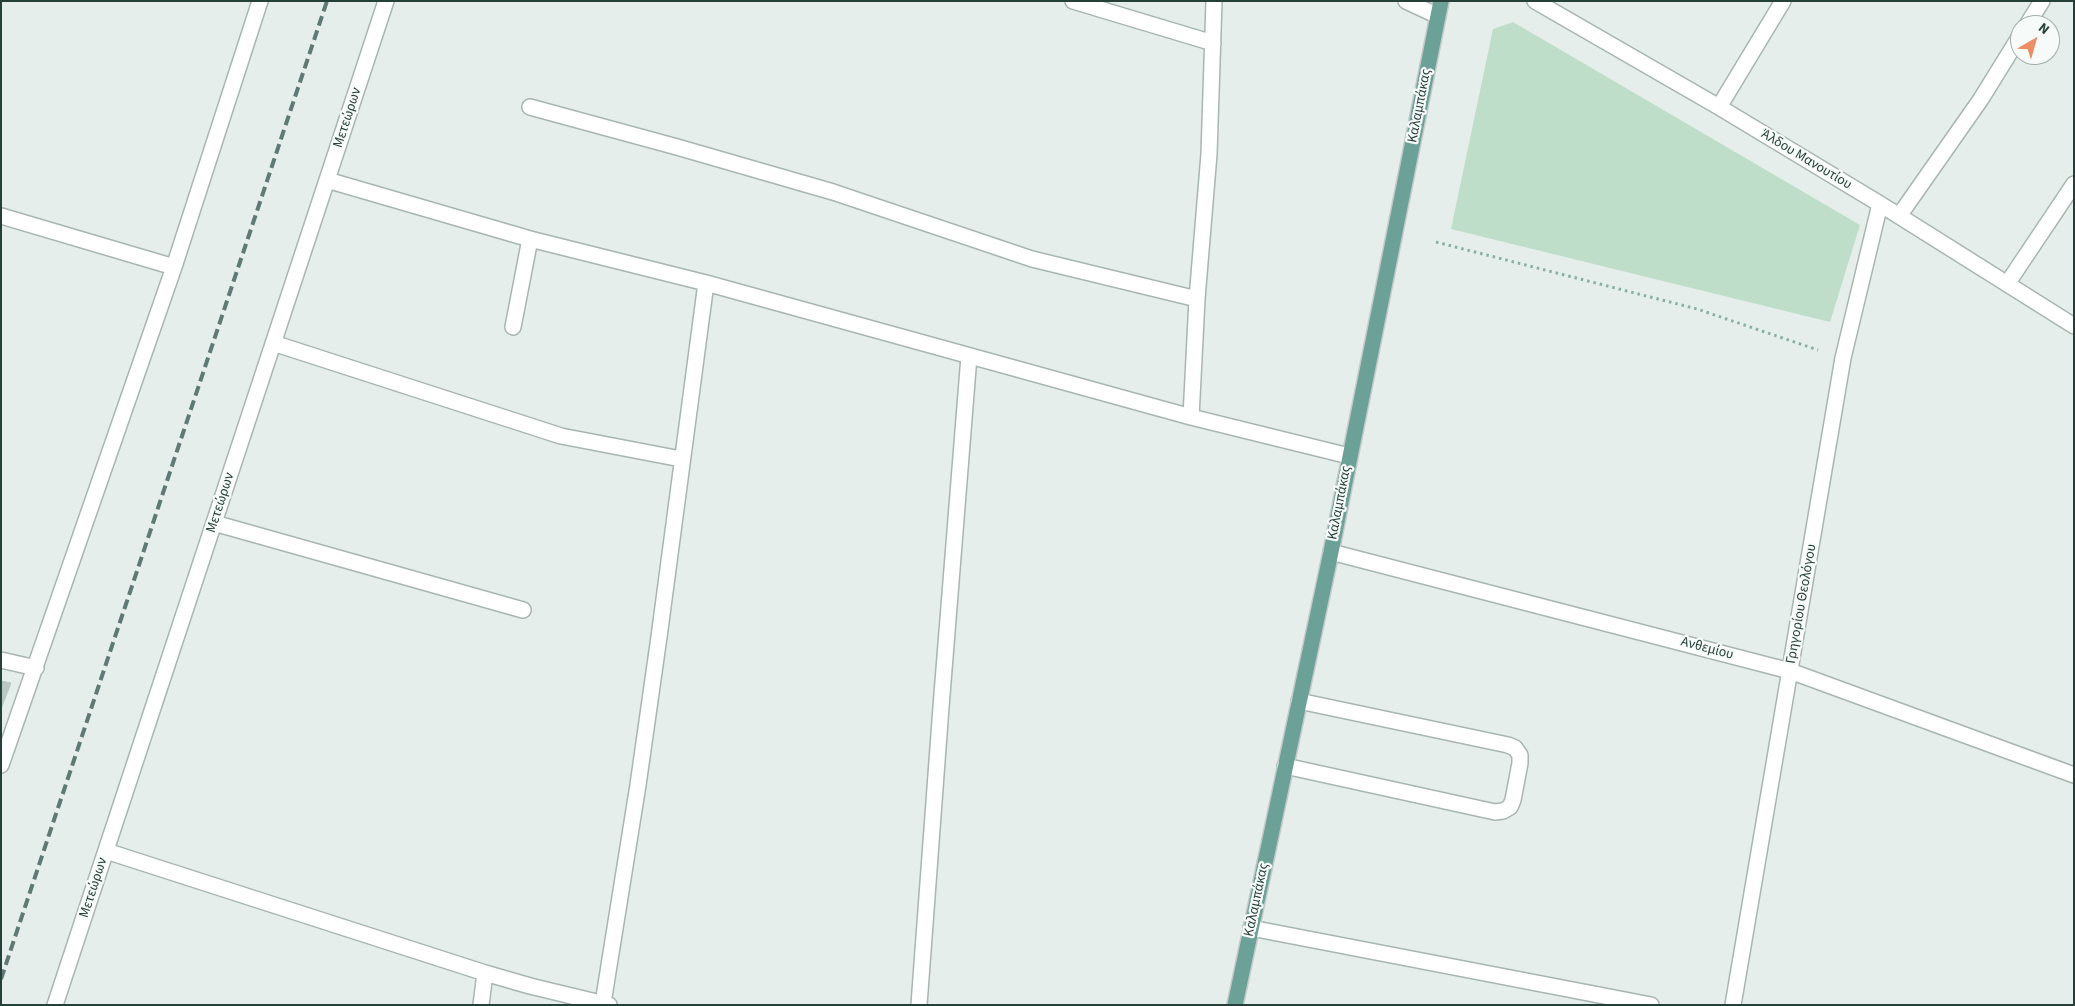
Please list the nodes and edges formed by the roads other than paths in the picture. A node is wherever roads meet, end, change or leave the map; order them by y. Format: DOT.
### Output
graph roads {
  1 [pos="260,1"];
  2 [pos="386,1"];
  3 [pos="1073,1"];
  4 [pos="1214,1"];
  5 [pos="1406,1"];
  6 [pos="1535,1"];
  7 [pos="1783,1"];
  8 [pos="2042,1"];
  9 [pos="1439,9"];
  10 [pos="2033,15"];
  11 [pos="1213,43"];
  12 [pos="2010,52"];
  13 [pos="530,107"];
  14 [pos="1719,107"];
  15 [pos="328,180"];
  16 [pos="2074,184"];
  17 [pos="1880,204"];
  18 [pos="1,216"];
  19 [pos="1899,216"];
  20 [pos="530,239"];
  21 [pos="174,267"];
  22 [pos="706,283"];
  23 [pos="2007,284"];
  24 [pos="1197,299"];
  25 [pos="2074,326"];
  26 [pos="514,327"];
  27 [pos="273,343"];
  28 [pos="969,356"];
  29 [pos="1191,417"];
  30 [pos="1349,456"];
  31 [pos="681,459"];
  32 [pos="214,522"];
  33 [pos="1331,552"];
  34 [pos="523,610"];
  35 [pos="1,660"];
  36 [pos="36,668"];
  37 [pos="1790,671"];
  38 [pos="1299,701"];
  39 [pos="1,765"];
  40 [pos="1285,766"];
  41 [pos="2074,775"];
  42 [pos="106,852"];
  43 [pos="1250,928"];
  44 [pos="485,973"];
  45 [pos="606,1004"];
  46 [pos="55,1005"];
  47 [pos="481,1005"];
  48 [pos="919,1005"];
  49 [pos="1235,1005"];
  50 [pos="1651,1005"];
  51 [pos="1733,1005"];
  1 -- 21 [label="street"];
  2 -- 15 [label="street, Μετεώρων"];
  3 -- 11 [label="street"];
  4 -- 11 [label="street"];
  5 -- 9 [label="street"];
  6 -- 14 [label="street, Άλδου Μανουτίου"];
  7 -- 14 [label="street"];
  8 -- 10 [label="street"];
  9 -- 30 [label="main road, Καλαμπάκας"];
  11 -- 24 [label="street"];
  12 -- 19 [label="street"];
  13 -- 24 [label="street"];
  14 -- 17 [label="street, Άλδου Μανουτίου"];
  15 -- 20 [label="street"];
  15 -- 27 [label="street, Μετεώρων"];
  16 -- 23 [label="street"];
  17 -- 19 [label="street, Άλδου Μανουτίου"];
  17 -- 37 [label="street, Γρηγορίου Θεολόγου"];
  18 -- 21 [label="street"];
  19 -- 23 [label="street, Άλδου Μανουτίου"];
  20 -- 22 [label="street"];
  20 -- 26 [label="street"];
  21 -- 36 [label="street"];
  22 -- 28 [label="street"];
  22 -- 31 [label="street"];
  23 -- 25 [label="street, Άλδου Μανουτίου"];
  24 -- 29 [label="street"];
  27 -- 31 [label="street"];
  27 -- 32 [label="street, Μετεώρων"];
  28 -- 29 [label="street"];
  28 -- 48 [label="street"];
  29 -- 30 [label="street"];
  30 -- 33 [label="main road, Καλαμπάκας"];
  31 -- 45 [label="street"];
  32 -- 34 [label="street"];
  32 -- 42 [label="street, Μετεώρων"];
  33 -- 37 [label="street, Ανθεμίου"];
  33 -- 38 [label="main road, Καλαμπάκας"];
  35 -- 36 [label="street"];
  36 -- 39 [label="street"];
  37 -- 41 [label="street, Ανθεμίου"];
  37 -- 51 [label="street, Γρηγορίου Θεολόγου"];
  38 -- 40 [label="main road, Καλαμπάκας"];
  38 -- 40 [label="street"];
  40 -- 43 [label="main road, Καλαμπάκας"];
  42 -- 44 [label="street"];
  42 -- 46 [label="street, Μετεώρων"];
  43 -- 49 [label="main road, Καλαμπάκας"];
  43 -- 50 [label="street"];
  44 -- 45 [label="street"];
  44 -- 47 [label="street"];
}
